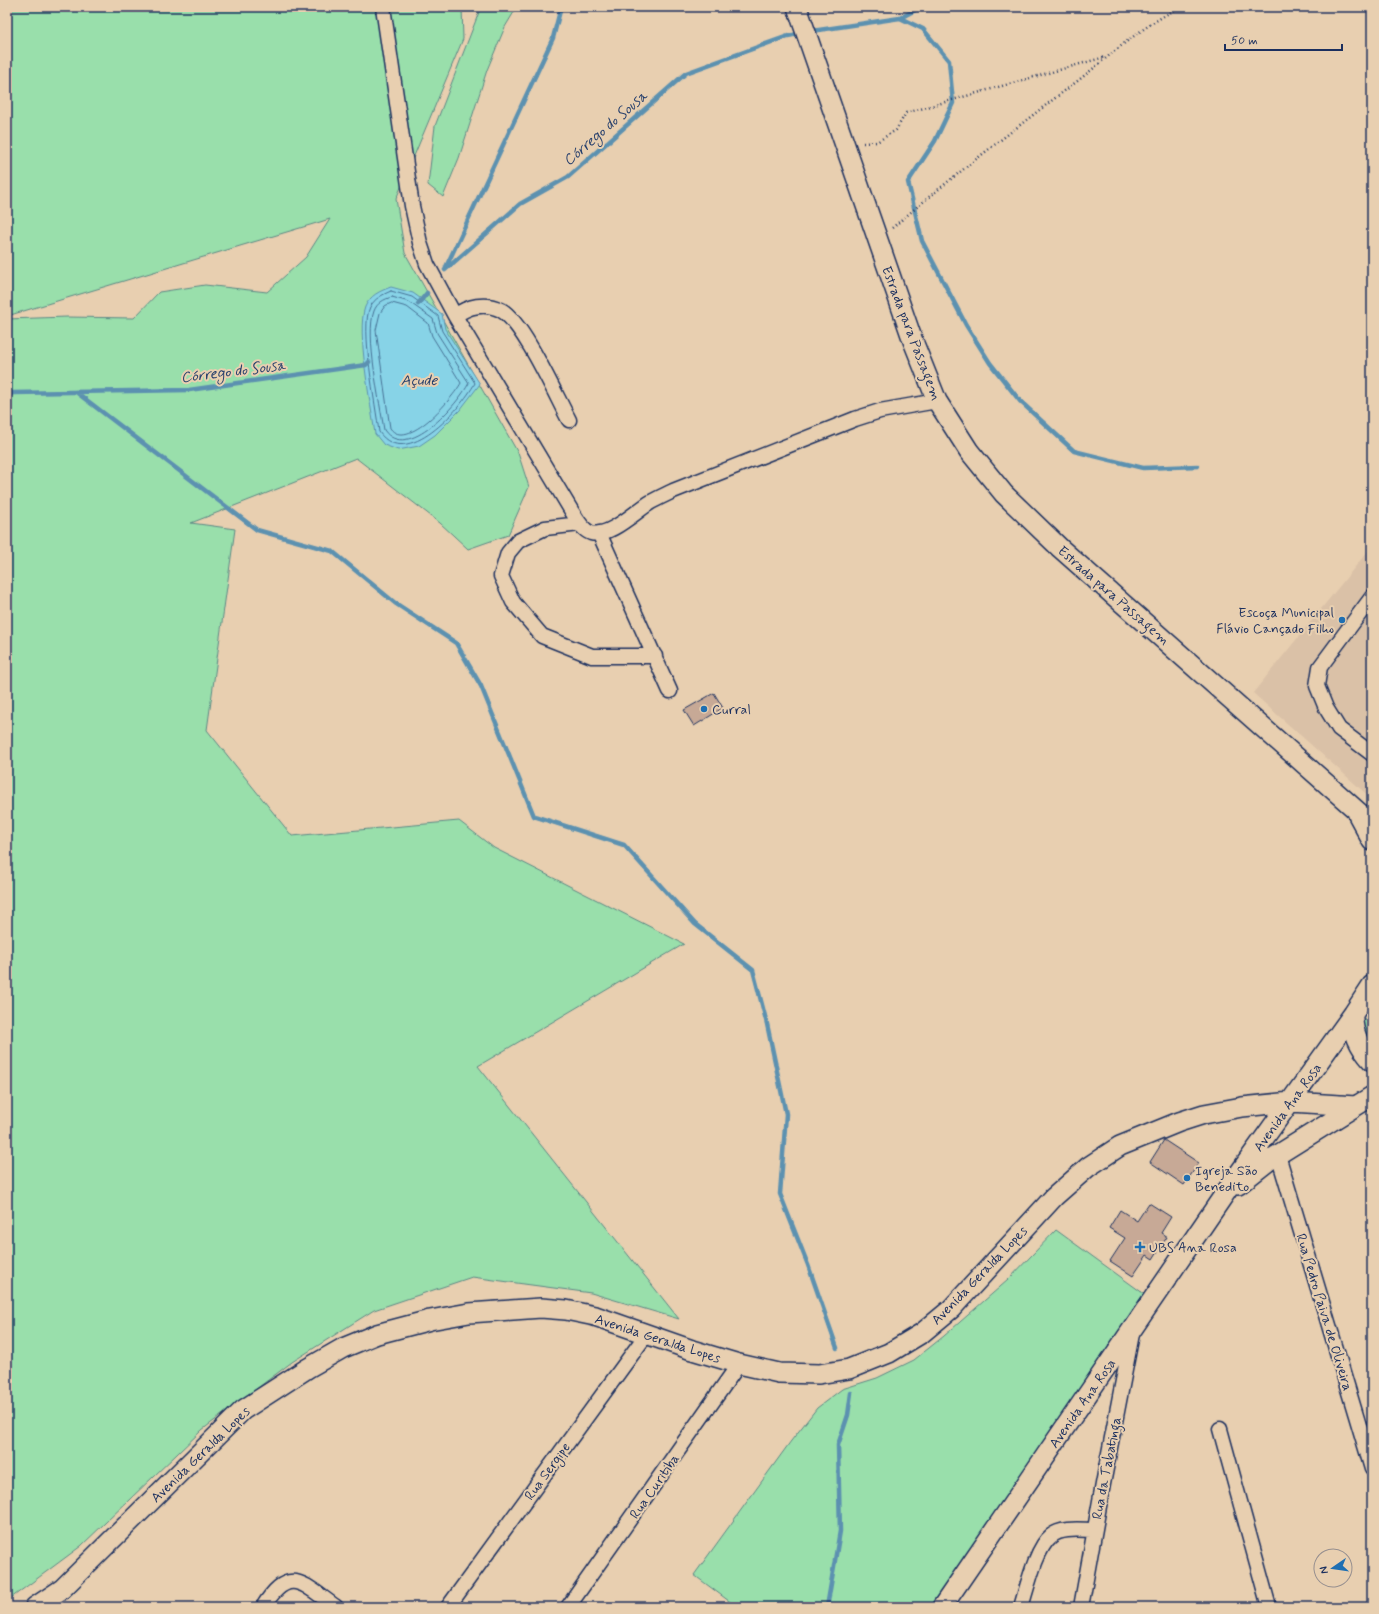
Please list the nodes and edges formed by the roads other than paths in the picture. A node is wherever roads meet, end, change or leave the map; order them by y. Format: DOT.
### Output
graph roads {
  1 [pos="383,7"];
  2 [pos="797,7"];
  3 [pos="455,316"];
  4 [pos="937,401"];
  5 [pos="569,420"];
  6 [pos="580,524"];
  7 [pos="599,533"];
  8 [pos="1372,597"];
  9 [pos="655,656"];
  10 [pos="670,691"];
  11 [pos="1372,754"];
  12 [pos="1356,811"];
  13 [pos="1372,824"];
  14 [pos="1372,841"];
  15 [pos="1372,985"];
  16 [pos="1354,1014"];
  17 [pos="1372,1061"];
  18 [pos="1372,1096"];
  19 [pos="1292,1102"];
  20 [pos="1356,1106"];
  21 [pos="1278,1155"];
  22 [pos="1221,1199"];
  23 [pos="1133,1329"];
  24 [pos="646,1335"];
  25 [pos="739,1364"];
  26 [pos="1220,1429"];
  27 [pos="1372,1469"];
  28 [pos="1094,1530"];
  29 [pos="35,1607"];
  30 [pos="263,1607"];
  31 [pos="336,1607"];
  32 [pos="448,1607"];
  33 [pos="568,1607"];
  34 [pos="942,1607"];
  35 [pos="1021,1607"];
  36 [pos="1081,1607"];
  37 [pos="1269,1607"];
  1 -- 3 [label="street"];
  2 -- 4 [label="main road, Estrada para Passagem"];
  3 -- 5 [label="street"];
  3 -- 6 [label="street"];
  4 -- 7 [label="street"];
  4 -- 12 [label="main road, Estrada para Passagem"];
  6 -- 7 [label="street"];
  6 -- 9 [label="street"];
  7 -- 9 [label="street"];
  8 -- 11 [label="street"];
  9 -- 10 [label="street"];
  12 -- 13 [label="main road, Estrada para Passagem"];
  12 -- 14 [label="main road"];
  15 -- 16 [label="main road, Avenida Ana Rosa"];
  16 -- 17 [label="main road"];
  16 -- 19 [label="main road, Avenida Ana Rosa"];
  18 -- 20 [label="main road, Avenida Ana Rosa"];
  19 -- 20 [label="main road, Avenida Geralda Lopes"];
  19 -- 22 [label="main road, Avenida Ana Rosa"];
  19 -- 25 [label="main road, Avenida Geralda Lopes"];
  20 -- 21 [label="main road, Avenida Ana Rosa"];
  21 -- 22 [label="main road, Avenida Ana Rosa"];
  21 -- 27 [label="street, Rua Pedro Paiva de Oliveira"];
  22 -- 23 [label="main road, Avenida Ana Rosa"];
  23 -- 28 [label="street, Rua da Tabatinga"];
  23 -- 34 [label="main road, Avenida Ana Rosa"];
  24 -- 25 [label="main road, Avenida Geralda Lopes"];
  24 -- 29 [label="main road, Avenida Geralda Lopes"];
  24 -- 32 [label="street, Rua Sergipe"];
  25 -- 33 [label="street, Rua Curitiba"];
  26 -- 37 [label="street"];
  28 -- 35 [label="street"];
  28 -- 36 [label="street, Rua da Tabatinga"];
  30 -- 31 [label="street"];
}
